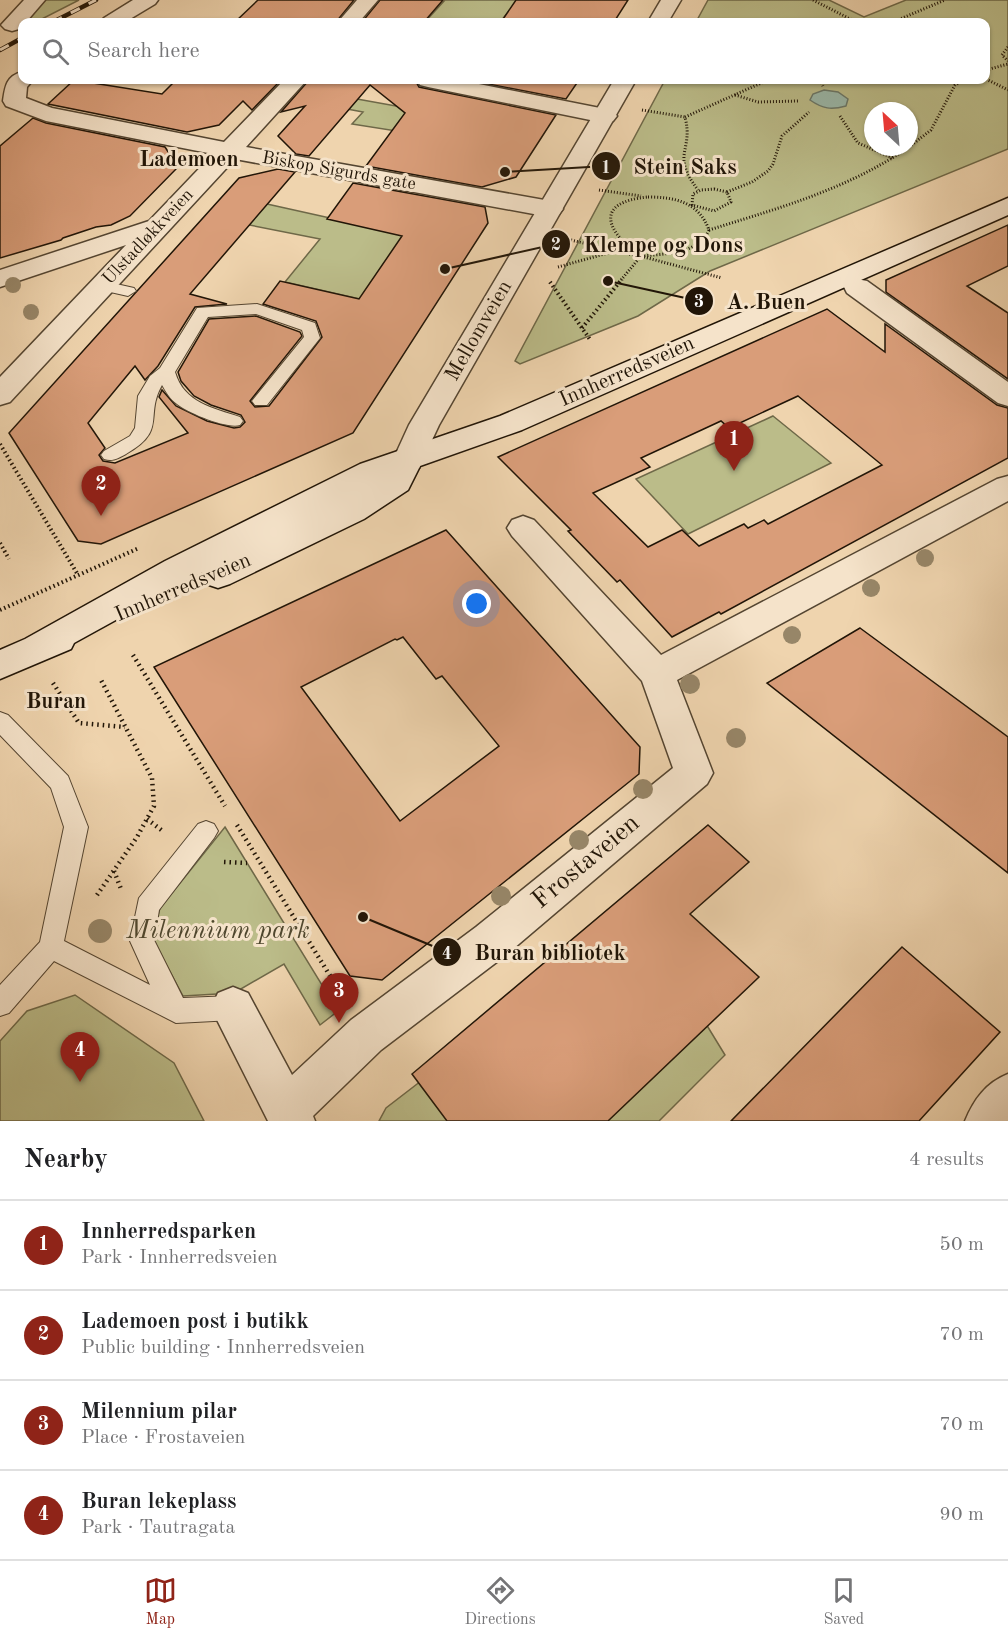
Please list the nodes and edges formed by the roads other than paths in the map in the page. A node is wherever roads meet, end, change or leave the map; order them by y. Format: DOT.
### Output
graph roads {
  1 [pos="35,0"];
  2 [pos="148,0"];
  3 [pos="368,0"];
  4 [pos="671,0"];
  5 [pos="18,18"];
  6 [pos="18,18"];
  7 [pos="118,18"];
  8 [pos="352,18"];
  9 [pos="660,18"];
  10 [pos="12,25"];
  11 [pos="18,83"];
  12 [pos="292,84"];
  13 [pos="448,84"];
  14 [pos="623,84"];
  15 [pos="605,116"];
  16 [pos="228,151"];
  17 [pos="1008,206"];
  18 [pos="550,209"];
  19 [pos="160,225"];
  20 [pos="0,279"];
  21 [pos="857,287"];
  22 [pos="166,372"];
  23 [pos="0,395"];
  24 [pos="1008,396"];
  25 [pos="261,401"];
  26 [pos="234,421"];
  27 [pos="110,455"];
  28 [pos="408,460"];
  29 [pos="1008,487"];
  30 [pos="523,528"];
  31 [pos="0,665"];
  32 [pos="657,674"];
  33 [pos="0,721"];
  34 [pos="206,831"];
  35 [pos="51,947"];
  36 [pos="0,1004"];
  37 [pos="232,1008"];
  38 [pos="176,1011"];
  39 [pos="1008,1096"];
  40 [pos="290,1115"];
  41 [pos="988,1121"];
  1 -- 6 [label="street"];
  2 -- 7 [label="street"];
  3 -- 8 [label="street"];
  4 -- 9 [label="street"];
  5 -- 10 [label="street"];
  11 -- 16 [label="street, Biskop Sigurds gate"];
  12 -- 16 [label="street, Ulstadløkkveien"];
  13 -- 15 [label="street"];
  14 -- 15 [label="street, Mellomveien"];
  15 -- 18 [label="street, Mellomveien"];
  16 -- 18 [label="street, Biskop Sigurds gate"];
  16 -- 19 [label="street, Ulstadløkkveien"];
  17 -- 28 [label="street, Innherredsveien"];
  18 -- 28 [label="street, Mellomveien"];
  19 -- 20 [label="street"];
  19 -- 23 [label="street, Ulstadløkkveien"];
  21 -- 24 [label="street"];
  22 -- 25 [label="lane"];
  22 -- 26 [label="lane"];
  22 -- 27 [label="lane"];
  28 -- 31 [label="street, Innherredsveien"];
  29 -- 32 [label="street"];
  30 -- 32 [label="street, Frostaveien"];
  32 -- 40 [label="street, Frostaveien"];
  33 -- 35 [label="lane"];
  34 -- 38 [label="lane"];
  35 -- 36 [label="lane"];
  35 -- 38 [label="lane"];
  37 -- 38 [label="lane"];
  37 -- 40 [label="street"];
  39 -- 41 [label="street"];
}
